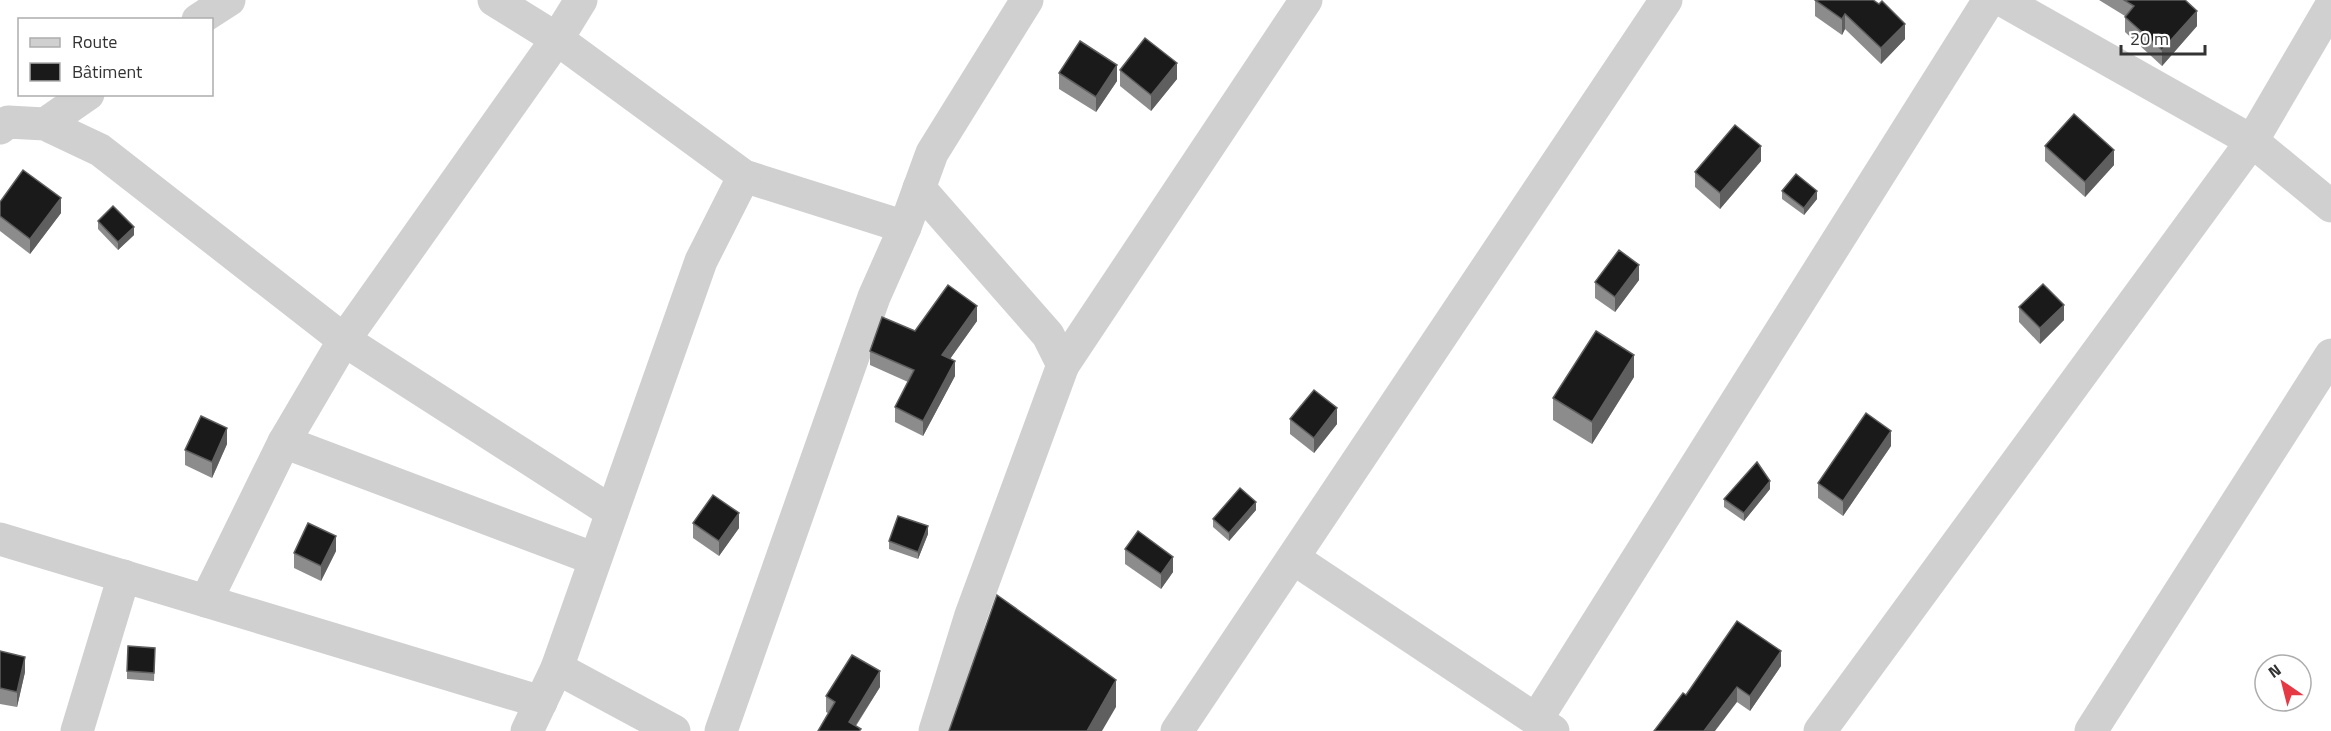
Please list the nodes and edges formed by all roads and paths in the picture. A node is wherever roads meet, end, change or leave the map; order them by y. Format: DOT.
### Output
graph roads {
  1 [pos="494,0"];
  2 [pos="581,0"];
  3 [pos="1027,0"];
  4 [pos="1306,0"];
  5 [pos="1666,0"];
  6 [pos="1989,0"];
  7 [pos="2002,0"];
  8 [pos="2331,6"];
  9 [pos="557,39"];
  10 [pos="85,96"];
  11 [pos="3,122"];
  12 [pos="45,124"];
  13 [pos="2252,141"];
  14 [pos="744,176"];
  15 [pos="919,188"];
  16 [pos="2331,206"];
  17 [pos="905,227"];
  18 [pos="344,340"];
  19 [pos="2331,355"];
  20 [pos="1063,365"];
  21 [pos="284,442"];
  22 [pos="612,512"];
  23 [pos="0,539"];
  24 [pos="1293,558"];
  25 [pos="596,559"];
  26 [pos="124,576"];
  27 [pos="206,601"];
  28 [pos="557,668"];
  29 [pos="541,702"];
  30 [pos="1545,725"];
  31 [pos="77,731"];
  32 [pos="527,731"];
  33 [pos="674,731"];
  34 [pos="721,731"];
  35 [pos="935,731"];
  36 [pos="1177,731"];
  37 [pos="1820,731"];
  38 [pos="2091,731"];
  1 -- 9 [label="street"];
  2 -- 9 [label="street"];
  3 -- 15 [label="street"];
  4 -- 20 [label="street"];
  5 -- 24 [label="street"];
  6 -- 30 [label="street"];
  7 -- 13 [label="street"];
  8 -- 13 [label="street"];
  9 -- 14 [label="street"];
  9 -- 18 [label="street"];
  10 -- 12 [label="street"];
  11 -- 12 [label="street"];
  12 -- 18 [label="street"];
  13 -- 16 [label="street"];
  13 -- 37 [label="street"];
  14 -- 17 [label="street"];
  14 -- 22 [label="street"];
  15 -- 17 [label="street"];
  15 -- 20 [label="street"];
  17 -- 34 [label="street"];
  18 -- 21 [label="street"];
  18 -- 22 [label="street"];
  19 -- 38 [label="street"];
  20 -- 35 [label="street"];
  21 -- 25 [label="street"];
  21 -- 27 [label="street"];
  22 -- 25 [label="street"];
  23 -- 26 [label="street"];
  24 -- 30 [label="street"];
  24 -- 36 [label="street"];
  25 -- 28 [label="street"];
  26 -- 27 [label="street"];
  26 -- 31 [label="street"];
  27 -- 29 [label="street"];
  28 -- 29 [label="street"];
  28 -- 33 [label="street"];
  29 -- 32 [label="street"];
}
